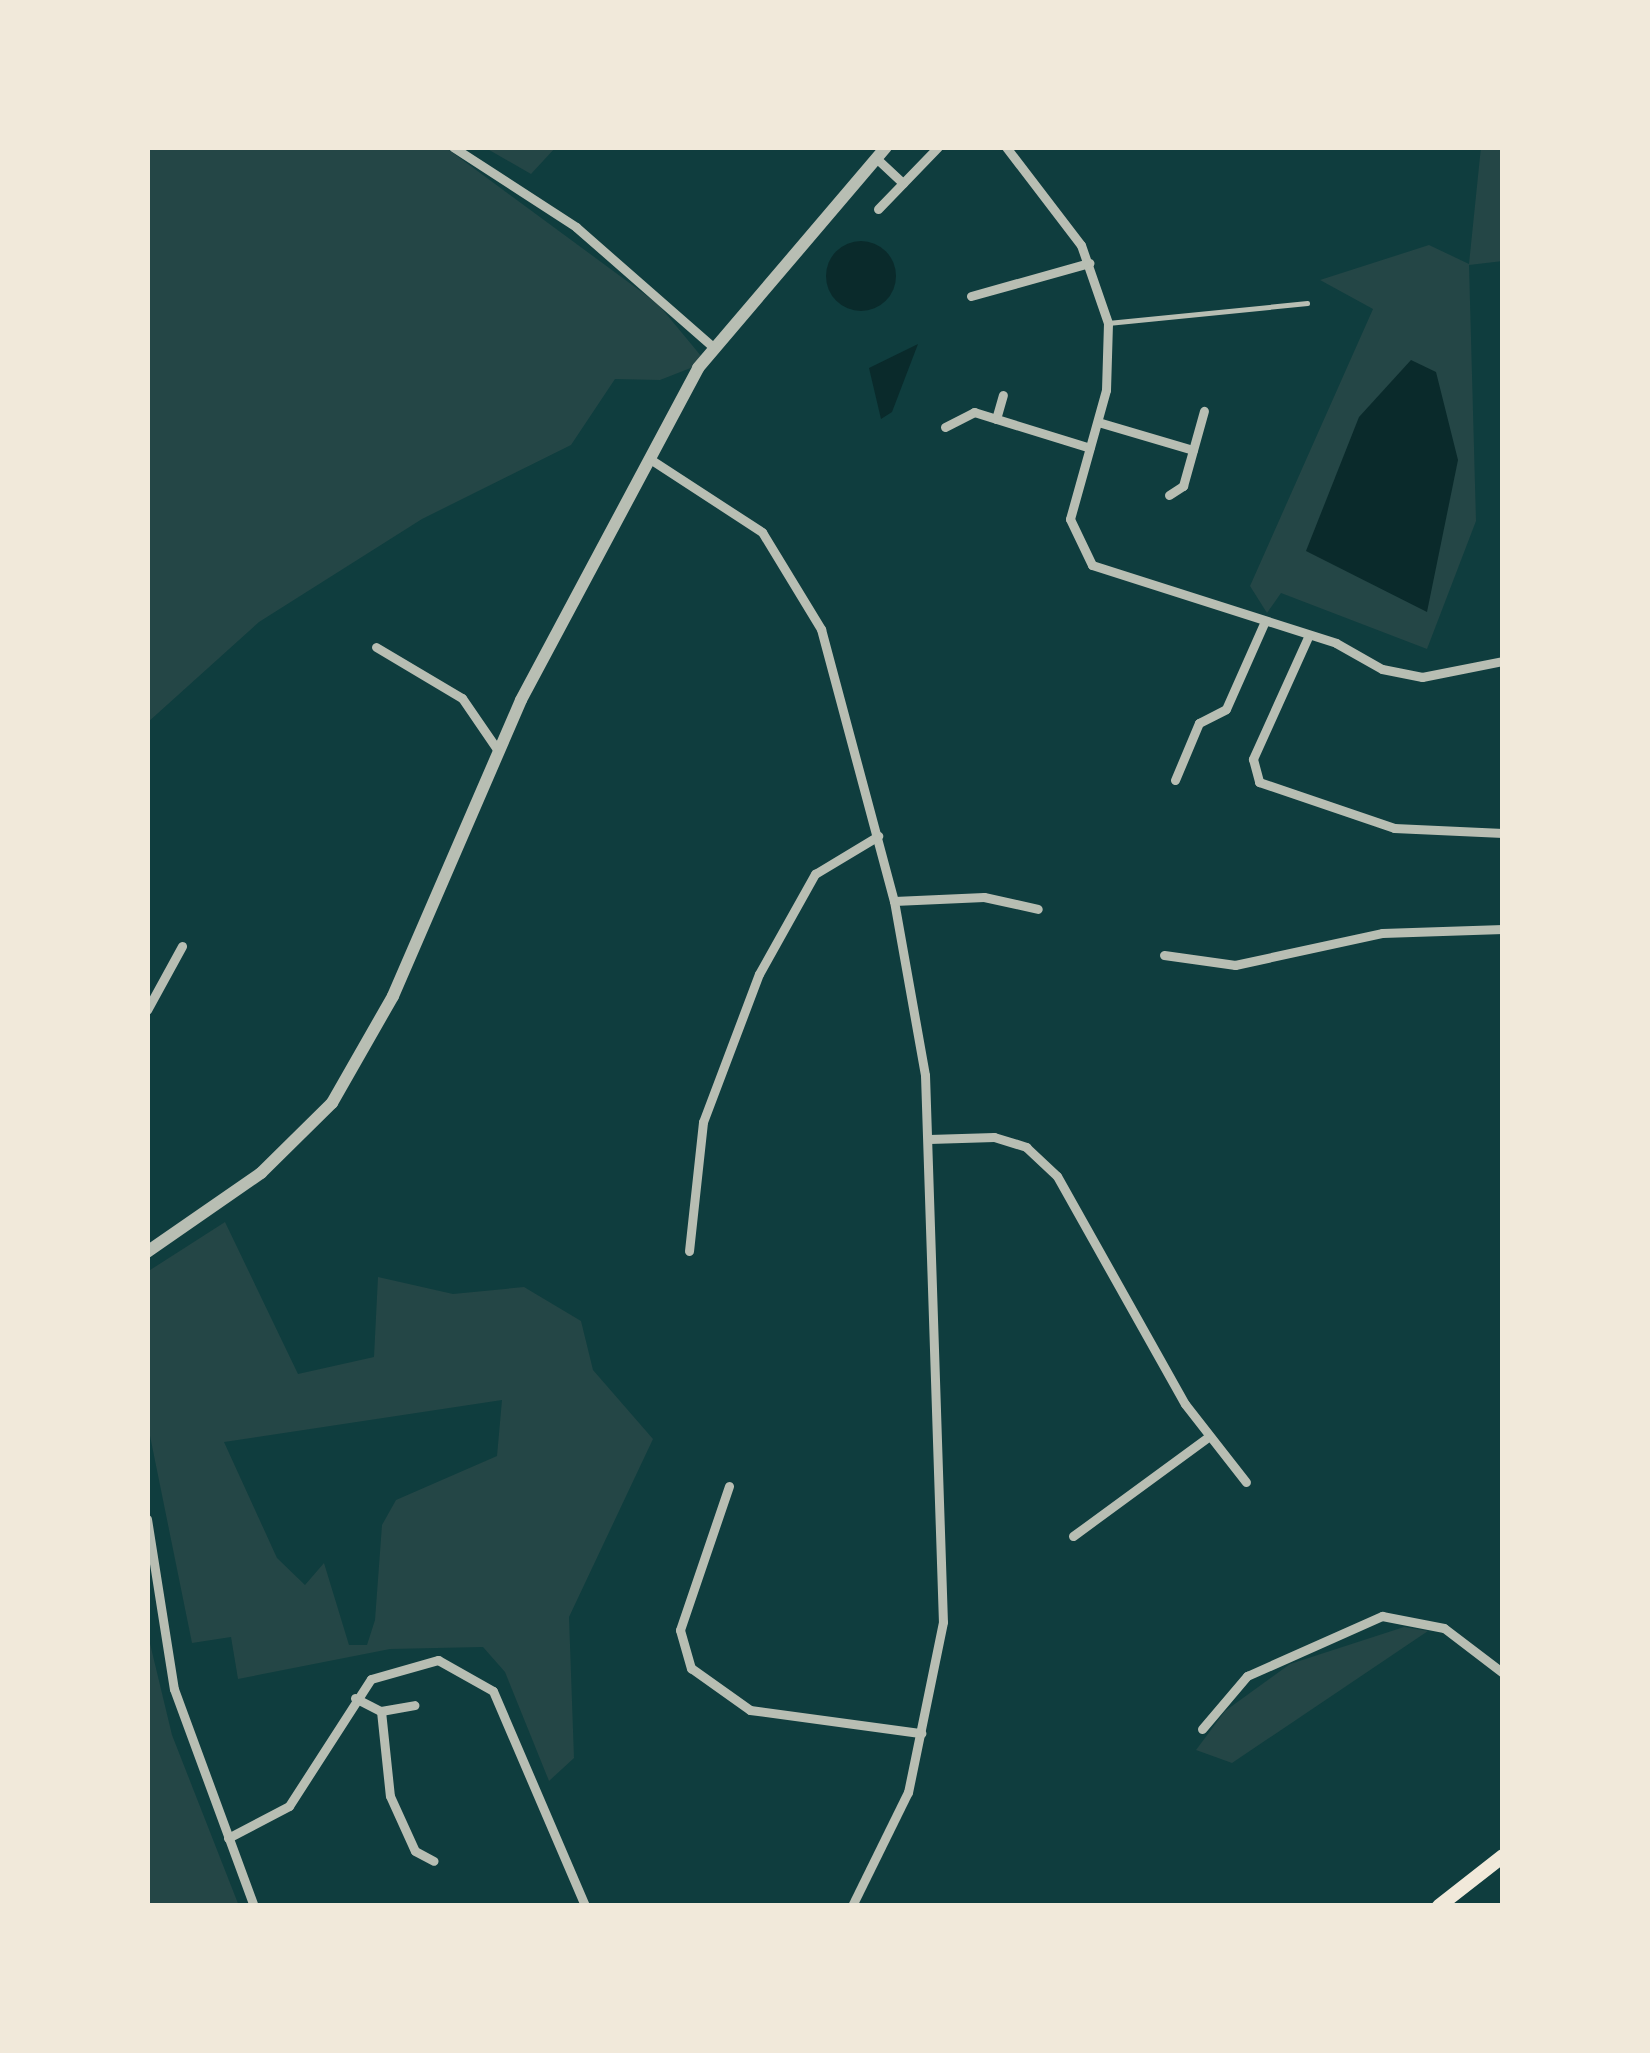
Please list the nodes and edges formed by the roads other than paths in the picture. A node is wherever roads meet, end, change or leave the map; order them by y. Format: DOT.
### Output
graph roads {
  1 [pos="453,147"];
  2 [pos="938,147"];
  3 [pos="1006,147"];
  4 [pos="881,153"];
  5 [pos="903,183"];
  6 [pos="878,209"];
  7 [pos="1090,263"];
  8 [pos="971,296"];
  9 [pos="1307,303"];
  10 [pos="1108,322"];
  11 [pos="712,347"];
  12 [pos="1004,395"];
  13 [pos="1204,411"];
  14 [pos="996,419"];
  15 [pos="1098,422"];
  16 [pos="945,428"];
  17 [pos="1090,448"];
  18 [pos="1193,450"];
  19 [pos="650,459"];
  20 [pos="1169,495"];
  21 [pos="1265,621"];
  22 [pos="1308,637"];
  23 [pos="376,647"];
  24 [pos="1503,661"];
  25 [pos="499,752"];
  26 [pos="1175,780"];
  27 [pos="1503,832"];
  28 [pos="878,836"];
  29 [pos="894,901"];
  30 [pos="1038,909"];
  31 [pos="1503,929"];
  32 [pos="182,946"];
  33 [pos="1164,955"];
  34 [pos="147,1010"];
  35 [pos="929,1138"];
  36 [pos="688,1251"];
  37 [pos="147,1252"];
  38 [pos="1207,1438"];
  39 [pos="1246,1482"];
  40 [pos="729,1486"];
  41 [pos="147,1519"];
  42 [pos="1073,1536"];
  43 [pos="1503,1673"];
  44 [pos="355,1698"];
  45 [pos="414,1705"];
  46 [pos="381,1711"];
  47 [pos="1202,1729"];
  48 [pos="921,1733"];
  49 [pos="228,1838"];
  50 [pos="1503,1856"];
  51 [pos="434,1861"];
  52 [pos="854,1902"];
  53 [pos="254,1906"];
  54 [pos="585,1906"];
  55 [pos="869,1906"];
  56 [pos="1439,1906"];
  1 -- 11 [label="street"];
  2 -- 5 [label="street"];
  3 -- 7 [label="street"];
  4 -- 5 [label="street"];
  4 -- 11 [label="street"];
  5 -- 6 [label="street"];
  7 -- 8 [label="street"];
  7 -- 10 [label="street"];
  9 -- 10 [label="lane"];
  10 -- 15 [label="street"];
  11 -- 19 [label="street"];
  12 -- 14 [label="street"];
  13 -- 18 [label="street"];
  14 -- 16 [label="street"];
  14 -- 17 [label="street"];
  15 -- 17 [label="street"];
  15 -- 18 [label="street"];
  17 -- 21 [label="street"];
  18 -- 20 [label="street"];
  19 -- 25 [label="street"];
  19 -- 28 [label="street"];
  21 -- 22 [label="street"];
  21 -- 26 [label="street"];
  22 -- 24 [label="street"];
  22 -- 27 [label="street"];
  23 -- 25 [label="street"];
  25 -- 37 [label="street"];
  28 -- 29 [label="street"];
  28 -- 36 [label="street"];
  29 -- 30 [label="street"];
  29 -- 35 [label="street"];
  31 -- 33 [label="street"];
  32 -- 34 [label="street"];
  35 -- 38 [label="street"];
  35 -- 48 [label="street"];
  38 -- 39 [label="street"];
  38 -- 42 [label="street"];
  40 -- 48 [label="street"];
  41 -- 49 [label="street"];
  43 -- 47 [label="street"];
  44 -- 46 [label="street"];
  44 -- 49 [label="street"];
  44 -- 54 [label="street"];
  45 -- 46 [label="street"];
  46 -- 51 [label="street"];
  48 -- 52 [label="street"];
  49 -- 53 [label="street"];
  50 -- 56 [label="main road"];
  52 -- 55 [label="street"];
}
